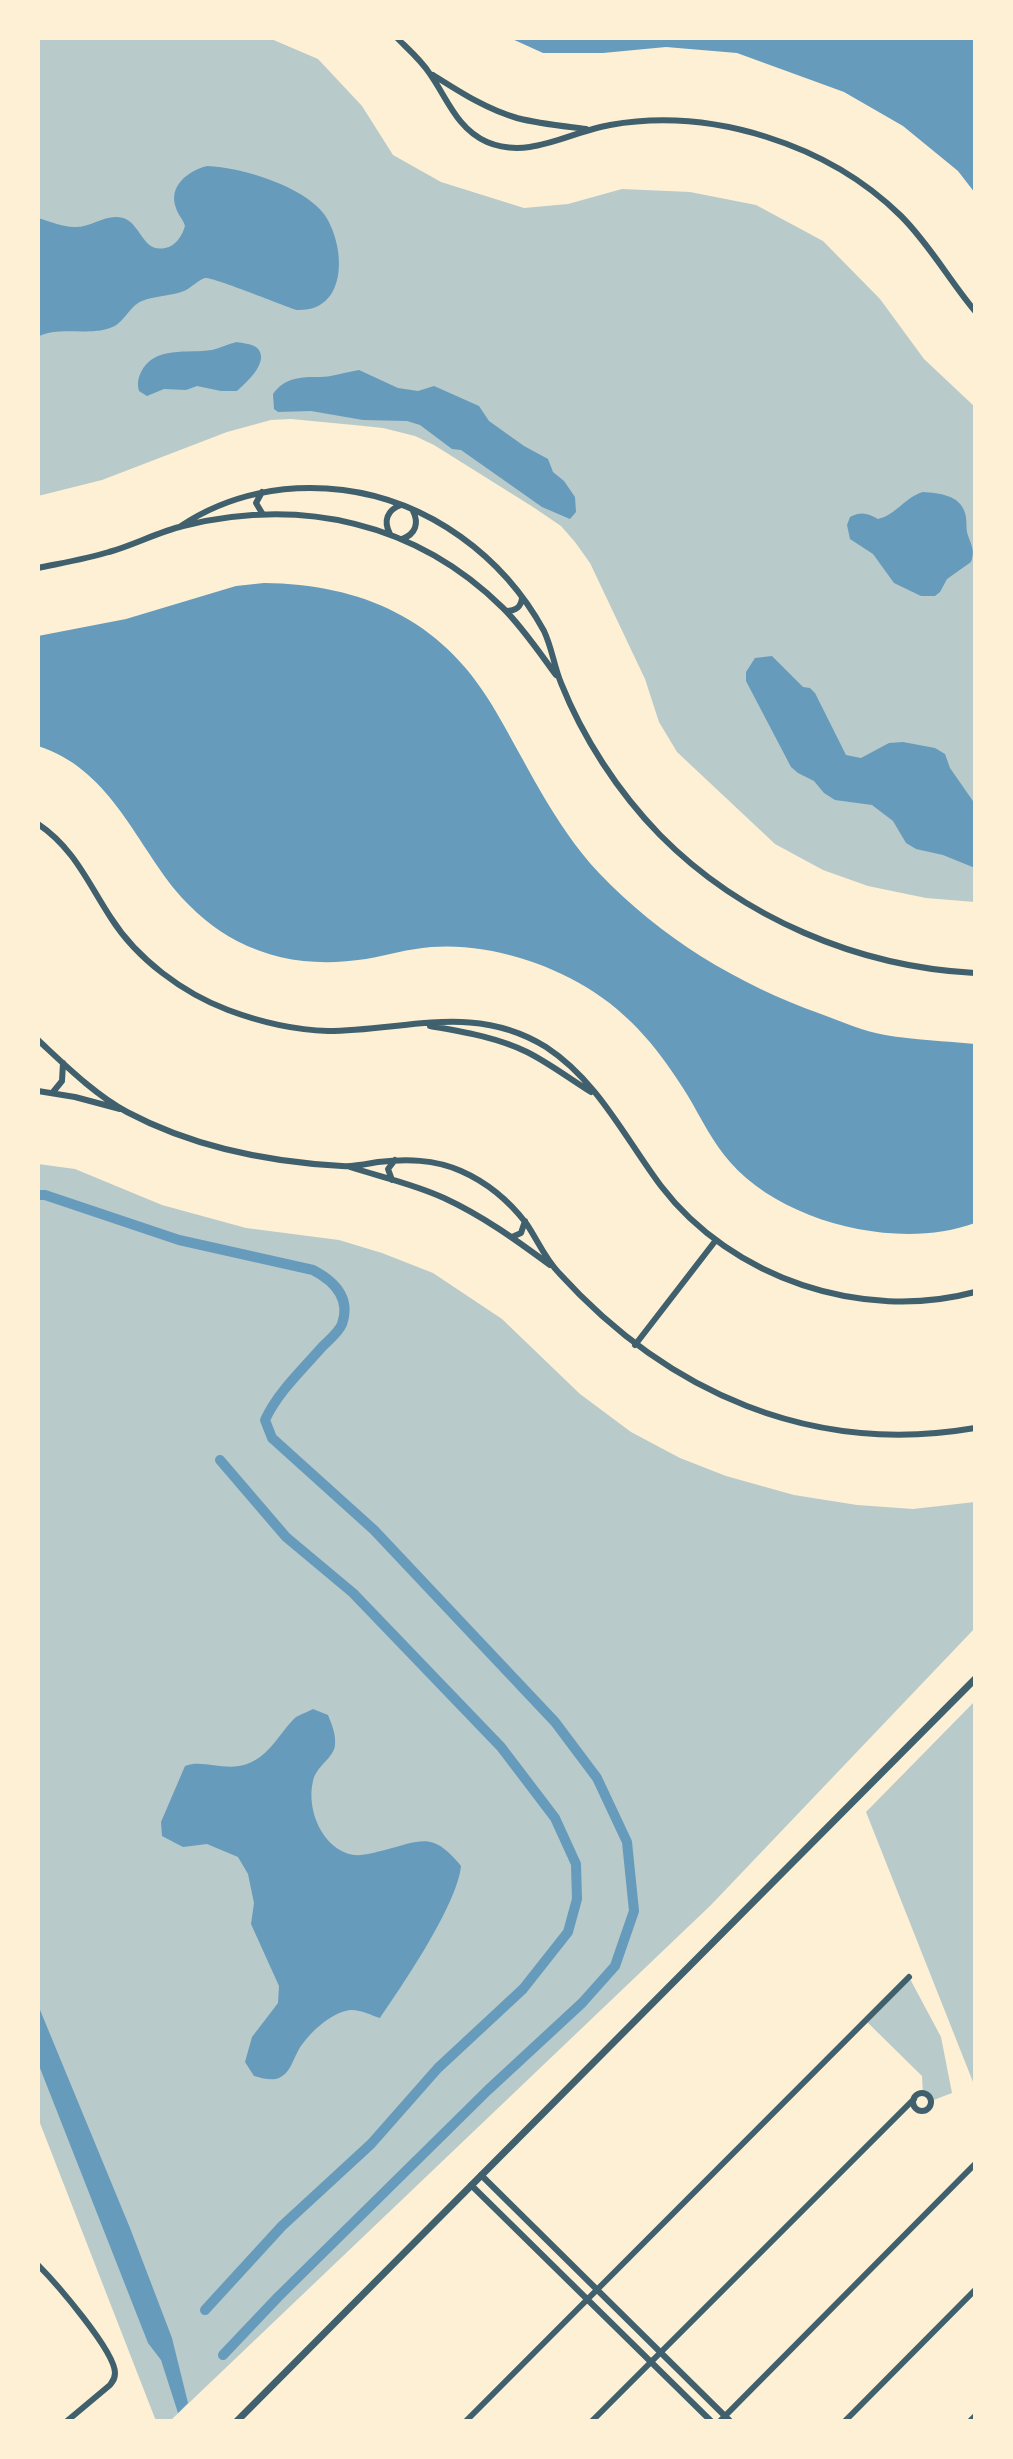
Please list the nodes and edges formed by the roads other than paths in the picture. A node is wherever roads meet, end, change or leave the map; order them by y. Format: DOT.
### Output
graph roads {
  1 [pos="397,38"];
  2 [pos="429,73"];
  3 [pos="464,95"];
  4 [pos="452,110"];
  5 [pos="547,124"];
  6 [pos="590,129"];
  7 [pos="548,143"];
  8 [pos="975,311"];
  9 [pos="262,492"];
  10 [pos="401,505"];
  11 [pos="412,509"];
  12 [pos="264,514"];
  13 [pos="181,526"];
  14 [pos="390,534"];
  15 [pos="402,539"];
  16 [pos="38,568"];
  17 [pos="522,598"];
  18 [pos="506,611"];
  19 [pos="560,681"];
  20 [pos="38,824"];
  21 [pos="975,973"];
  22 [pos="422,1025"];
  23 [pos="38,1040"];
  24 [pos="63,1063"];
  25 [pos="38,1091"];
  26 [pos="53,1092"];
  27 [pos="598,1097"];
  28 [pos="125,1111"];
  29 [pos="395,1160"];
  30 [pos="346,1166"];
  31 [pos="392,1180"];
  32 [pos="525,1221"];
  33 [pos="512,1237"];
  34 [pos="716,1240"];
  35 [pos="554,1268"];
  36 [pos="975,1292"];
  37 [pos="635,1345"];
  38 [pos="975,1428"];
  39 [pos="975,1679"];
  40 [pos="909,1977"];
  41 [pos="914,2099"];
  42 [pos="905,2108"];
  43 [pos="917,2109"];
  44 [pos="975,2164"];
  45 [pos="481,2175"];
  46 [pos="471,2185"];
  47 [pos="558,2252"];
  48 [pos="549,2262"];
  49 [pos="38,2265"];
  50 [pos="596,2290"];
  51 [pos="975,2290"];
  52 [pos="587,2300"];
  53 [pos="661,2354"];
  54 [pos="651,2364"];
  55 [pos="975,2416"];
  56 [pos="725,2419"];
  57 [pos="67,2421"];
  58 [pos="237,2421"];
  59 [pos="466,2421"];
  60 [pos="592,2421"];
  61 [pos="711,2421"];
  62 [pos="845,2421"];
  63 [pos="970,2421"];
  1 -- 2 [label="street"];
  2 -- 3 [label="street"];
  2 -- 4 [label="street"];
  3 -- 4 [label="street"];
  3 -- 5 [label="street"];
  4 -- 7 [label="street"];
  5 -- 6 [label="street"];
  5 -- 7 [label="street"];
  6 -- 7 [label="street"];
  6 -- 8 [label="street"];
  9 -- 10 [label="street"];
  9 -- 12 [label="street"];
  9 -- 13 [label="street"];
  10 -- 11 [label="street"];
  10 -- 14 [label="street"];
  11 -- 15 [label="street"];
  11 -- 17 [label="street"];
  12 -- 13 [label="street"];
  12 -- 14 [label="street"];
  13 -- 16 [label="street"];
  14 -- 15 [label="street"];
  15 -- 18 [label="street"];
  17 -- 18 [label="street"];
  17 -- 19 [label="street"];
  18 -- 19 [label="street"];
  19 -- 21 [label="street"];
  20 -- 22 [label="street"];
  22 -- 27 [label="street"];
  22 -- 27 [label="street"];
  23 -- 24 [label="street"];
  24 -- 26 [label="street"];
  24 -- 28 [label="street"];
  25 -- 26 [label="street"];
  26 -- 28 [label="street"];
  27 -- 34 [label="street"];
  28 -- 30 [label="street"];
  29 -- 30 [label="street"];
  29 -- 31 [label="street"];
  29 -- 32 [label="street"];
  30 -- 31 [label="street"];
  31 -- 33 [label="street"];
  32 -- 33 [label="street"];
  32 -- 35 [label="street"];
  33 -- 35 [label="street"];
  34 -- 36 [label="street"];
  34 -- 37 [label="street"];
  35 -- 37 [label="street"];
  37 -- 38 [label="street"];
  39 -- 45 [label="street"];
  40 -- 50 [label="street"];
  41 -- 42 [label="street"];
  41 -- 43 [label="street"];
  41 -- 43 [label="street"];
  42 -- 43 [label="street"];
  42 -- 53 [label="street"];
  44 -- 56 [label="street"];
  45 -- 46 [label="street"];
  45 -- 47 [label="street"];
  46 -- 48 [label="street"];
  46 -- 58 [label="street"];
  47 -- 48 [label="street"];
  47 -- 50 [label="street"];
  48 -- 52 [label="street"];
  49 -- 57 [label="street"];
  50 -- 52 [label="street"];
  50 -- 53 [label="street"];
  51 -- 62 [label="street"];
  52 -- 54 [label="street"];
  52 -- 59 [label="street"];
  53 -- 54 [label="street"];
  53 -- 56 [label="street"];
  54 -- 60 [label="street"];
  54 -- 61 [label="street"];
  55 -- 63 [label="street"];
}
